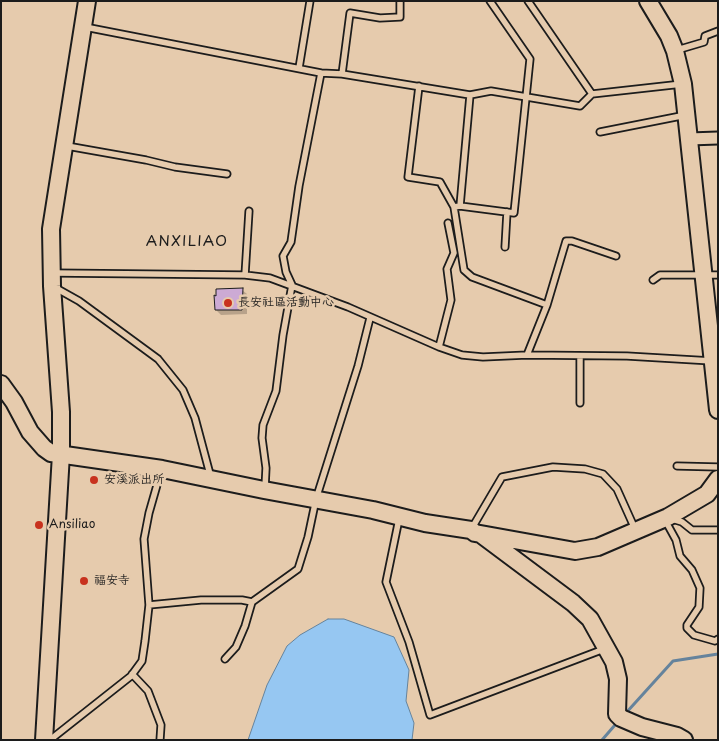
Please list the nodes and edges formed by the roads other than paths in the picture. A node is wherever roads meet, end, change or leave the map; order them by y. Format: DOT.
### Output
graph roads {
  1 [pos="77,1"];
  2 [pos="87,1"];
  3 [pos="310,1"];
  4 [pos="400,1"];
  5 [pos="490,1"];
  6 [pos="528,1"];
  7 [pos="652,3"];
  8 [pos="83,26"];
  9 [pos="718,31"];
  10 [pos="675,51"];
  11 [pos="299,68"];
  12 [pos="321,73"];
  13 [pos="342,74"];
  14 [pos="683,84"];
  15 [pos="419,86"];
  16 [pos="592,94"];
  17 [pos="470,95"];
  18 [pos="526,98"];
  19 [pos="687,115"];
  20 [pos="600,132"];
  21 [pos="718,138"];
  22 [pos="689,139"];
  23 [pos="65,146"];
  24 [pos="226,174"];
  25 [pos="457,207"];
  26 [pos="248,211"];
  27 [pos="508,212"];
  28 [pos="448,223"];
  29 [pos="505,247"];
  30 [pos="616,256"];
  31 [pos="245,275"];
  32 [pos="710,276"];
  33 [pos="49,280"];
  34 [pos="653,280"];
  35 [pos="292,285"];
  36 [pos="547,305"];
  37 [pos="370,318"];
  38 [pos="439,348"];
  39 [pos="527,355"];
  40 [pos="580,356"];
  41 [pos="714,361"];
  42 [pos="1,384"];
  43 [pos="580,403"];
  44 [pos="718,409"];
  45 [pos="56,453"];
  46 [pos="677,466"];
  47 [pos="718,467"];
  48 [pos="162,469"];
  49 [pos="718,479"];
  50 [pos="211,480"];
  51 [pos="264,490"];
  52 [pos="316,499"];
  53 [pos="399,517"];
  54 [pos="666,518"];
  55 [pos="718,530"];
  56 [pos="636,531"];
  57 [pos="475,532"];
  58 [pos="252,602"];
  59 [pos="149,605"];
  60 [pos="718,640"];
  61 [pos="607,648"];
  62 [pos="225,659"];
  63 [pos="132,674"];
  64 [pos="33,740"];
  65 [pos="44,740"];
  66 [pos="50,740"];
  67 [pos="160,740"];
  68 [pos="684,740"];
  1 -- 33 [label="street"];
  2 -- 8 [label="street"];
  3 -- 11 [label="lane"];
  4 -- 13 [label="lane"];
  5 -- 18 [label="lane"];
  6 -- 16 [label="lane"];
  7 -- 10 [label="street"];
  8 -- 11 [label="lane"];
  8 -- 23 [label="street"];
  9 -- 10 [label="lane"];
  10 -- 14 [label="street"];
  11 -- 12 [label="lane"];
  12 -- 13 [label="lane"];
  12 -- 35 [label="lane"];
  13 -- 15 [label="lane"];
  14 -- 16 [label="lane"];
  14 -- 19 [label="street"];
  15 -- 17 [label="lane"];
  15 -- 25 [label="lane"];
  16 -- 18 [label="lane"];
  17 -- 18 [label="lane"];
  17 -- 25 [label="lane"];
  18 -- 27 [label="lane"];
  19 -- 20 [label="lane"];
  19 -- 22 [label="street"];
  21 -- 22 [label="street"];
  22 -- 32 [label="street"];
  23 -- 24 [label="lane"];
  23 -- 33 [label="street"];
  25 -- 27 [label="lane"];
  25 -- 36 [label="lane"];
  26 -- 31 [label="lane"];
  27 -- 29 [label="lane"];
  28 -- 38 [label="lane"];
  30 -- 36 [label="lane"];
  31 -- 33 [label="lane"];
  31 -- 35 [label="lane"];
  32 -- 34 [label="lane"];
  32 -- 41 [label="street"];
  33 -- 45 [label="street"];
  33 -- 50 [label="lane"];
  35 -- 37 [label="lane"];
  35 -- 51 [label="lane"];
  36 -- 39 [label="lane"];
  37 -- 38 [label="lane"];
  37 -- 52 [label="lane"];
  38 -- 39 [label="lane"];
  39 -- 40 [label="lane"];
  40 -- 41 [label="lane"];
  40 -- 43 [label="lane"];
  41 -- 44 [label="street"];
  42 -- 45 [label="street"];
  45 -- 48 [label="street"];
  45 -- 64 [label="street"];
  45 -- 65 [label="street"];
  46 -- 47 [label="lane"];
  48 -- 50 [label="street"];
  48 -- 59 [label="lane"];
  49 -- 54 [label="street"];
  50 -- 51 [label="street"];
  51 -- 52 [label="street"];
  52 -- 53 [label="street"];
  52 -- 58 [label="lane"];
  53 -- 57 [label="street"];
  53 -- 61 [label="lane"];
  54 -- 55 [label="lane"];
  54 -- 56 [label="street"];
  54 -- 60 [label="lane"];
  56 -- 57 [label="street"];
  56 -- 57 [label="lane"];
  57 -- 61 [label="street"];
  58 -- 59 [label="lane"];
  58 -- 62 [label="lane"];
  59 -- 63 [label="lane"];
  61 -- 68 [label="street"];
  63 -- 66 [label="lane"];
  63 -- 67 [label="lane"];
}
